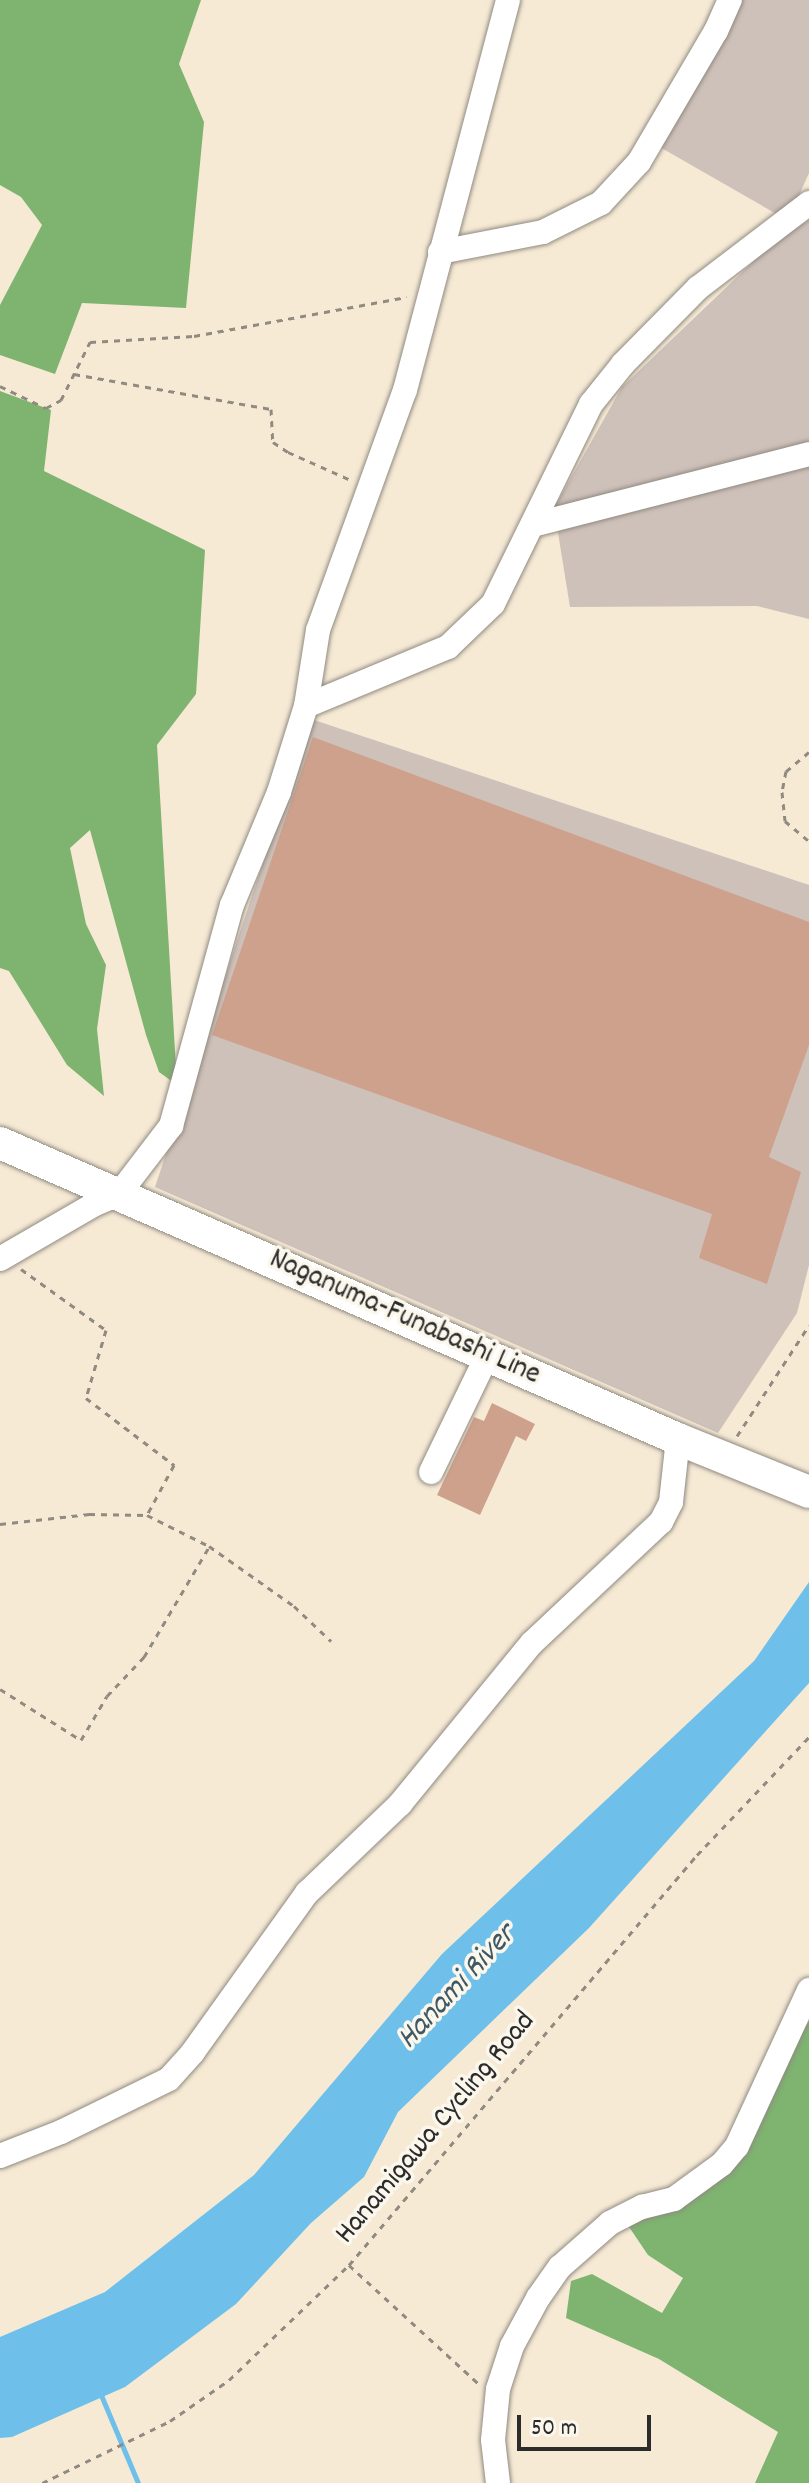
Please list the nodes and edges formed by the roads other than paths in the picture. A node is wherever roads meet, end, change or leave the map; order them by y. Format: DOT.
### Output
graph roads {
  1 [pos="508,0"];
  2 [pos="730,0"];
  3 [pos="807,202"];
  4 [pos="440,252"];
  5 [pos="809,454"];
  6 [pos="533,525"];
  7 [pos="306,706"];
  8 [pos="0,1143"];
  9 [pos="119,1194"];
  10 [pos="2,1258"];
  11 [pos="487,1356"];
  12 [pos="678,1439"];
  13 [pos="431,1472"];
  14 [pos="809,1492"];
  15 [pos="809,1990"];
  16 [pos="0,2156"];
  17 [pos="498,2483"];
  1 -- 4 [label="street"];
  2 -- 4 [label="street"];
  3 -- 6 [label="street"];
  4 -- 7 [label="street"];
  5 -- 6 [label="street"];
  6 -- 7 [label="street"];
  7 -- 9 [label="street"];
  8 -- 9 [label="main road, Naganuma-Funabashi Line"];
  9 -- 10 [label="street"];
  9 -- 11 [label="main road, Naganuma-Funabashi Line"];
  11 -- 12 [label="main road, Naganuma-Funabashi Line"];
  11 -- 13 [label="street"];
  12 -- 14 [label="main road, Naganuma-Funabashi Line"];
  12 -- 16 [label="street"];
  15 -- 17 [label="street"];
}
